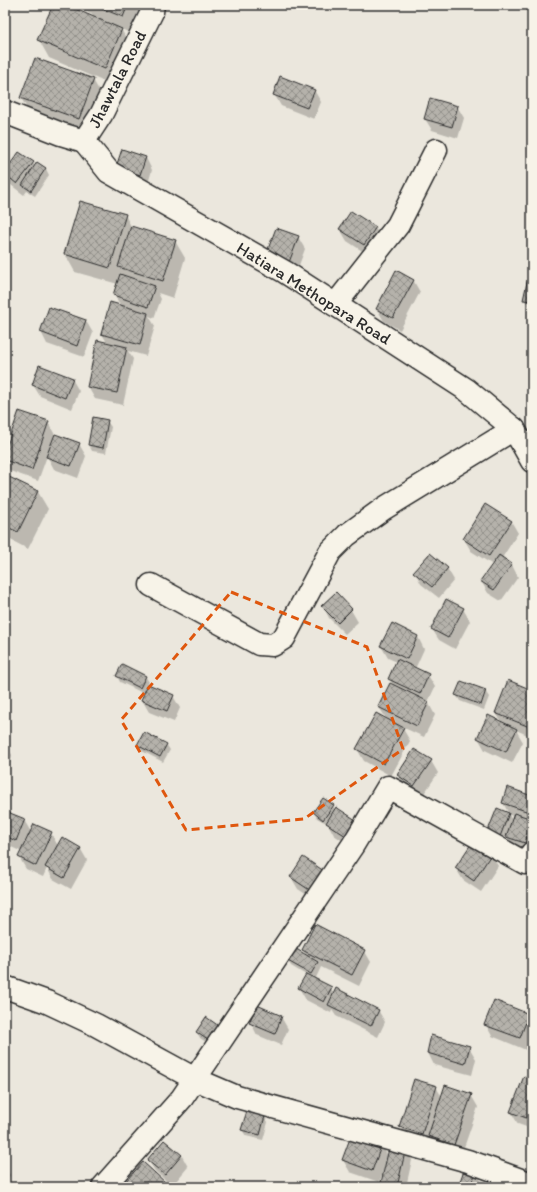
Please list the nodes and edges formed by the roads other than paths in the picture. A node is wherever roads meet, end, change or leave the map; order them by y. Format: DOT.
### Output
graph roads {
  1 [pos="154,5"];
  2 [pos="5,112"];
  3 [pos="84,141"];
  4 [pos="436,150"];
  5 [pos="336,305"];
  6 [pos="514,428"];
  7 [pos="532,461"];
  8 [pos="151,585"];
  9 [pos="532,853"];
  10 [pos="5,987"];
  11 [pos="195,1079"];
  12 [pos="532,1184"];
  13 [pos="103,1187"];
  1 -- 3 [label="street, Jhawtala Road"];
  2 -- 3 [label="street, Jhawtala Road"];
  3 -- 5 [label="street, Hatiara Methopara Road"];
  4 -- 5 [label="street"];
  5 -- 6 [label="street, Hatiara Methopara Road"];
  6 -- 7 [label="street, Hatiara Methopara Road"];
  6 -- 8 [label="street"];
  9 -- 11 [label="street"];
  10 -- 11 [label="street"];
  11 -- 12 [label="street"];
  11 -- 13 [label="street"];
}
